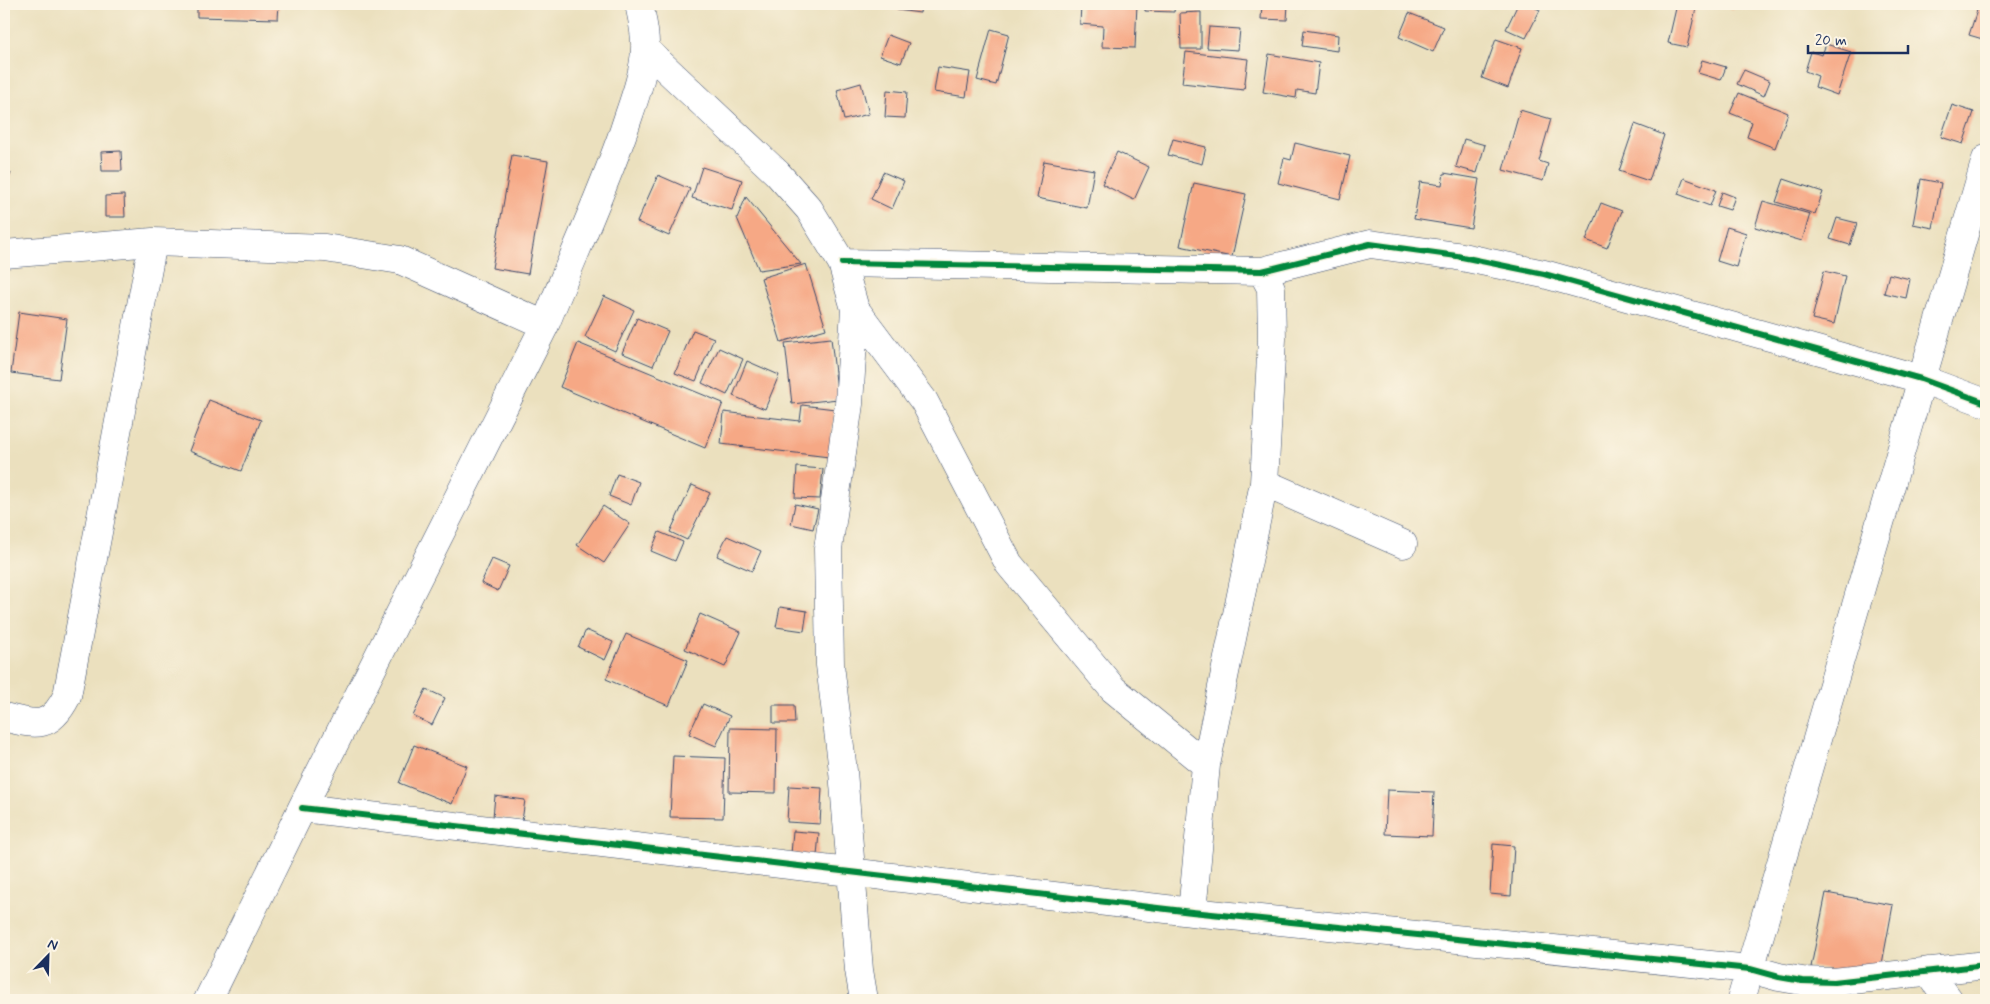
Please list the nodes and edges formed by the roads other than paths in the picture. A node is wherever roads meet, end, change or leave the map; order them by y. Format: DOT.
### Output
graph roads {
  1 [pos="639,4"];
  2 [pos="645,49"];
  3 [pos="1986,159"];
  4 [pos="1979,212"];
  5 [pos="153,242"];
  6 [pos="4,254"];
  7 [pos="842,263"];
  8 [pos="1262,271"];
  9 [pos="855,309"];
  10 [pos="545,325"];
  11 [pos="1921,379"];
  12 [pos="1986,403"];
  13 [pos="1264,484"];
  14 [pos="1403,544"];
  15 [pos="4,717"];
  16 [pos="1206,765"];
  17 [pos="302,808"];
  18 [pos="850,872"];
  19 [pos="1192,912"];
  20 [pos="1986,965"];
  21 [pos="1750,969"];
  22 [pos="1928,971"];
  23 [pos="208,1000"];
  24 [pos="864,1000"];
  25 [pos="1741,1000"];
  26 [pos="1949,1000"];
  1 -- 2 [label="street"];
  2 -- 7 [label="street"];
  2 -- 10 [label="street"];
  3 -- 4 [label="street"];
  4 -- 11 [label="street"];
  5 -- 6 [label="street"];
  5 -- 10 [label="street"];
  5 -- 15 [label="street"];
  7 -- 8 [label="street"];
  7 -- 9 [label="street"];
  8 -- 11 [label="street"];
  8 -- 13 [label="street"];
  9 -- 16 [label="street"];
  9 -- 18 [label="street"];
  10 -- 17 [label="street"];
  11 -- 12 [label="street"];
  11 -- 21 [label="street"];
  13 -- 14 [label="street"];
  13 -- 16 [label="street"];
  16 -- 19 [label="street"];
  17 -- 18 [label="street"];
  17 -- 23 [label="street"];
  18 -- 19 [label="street"];
  18 -- 24 [label="street"];
  19 -- 21 [label="street"];
  20 -- 22 [label="street"];
  21 -- 22 [label="street"];
  21 -- 25 [label="street"];
  22 -- 26 [label="street"];
}
